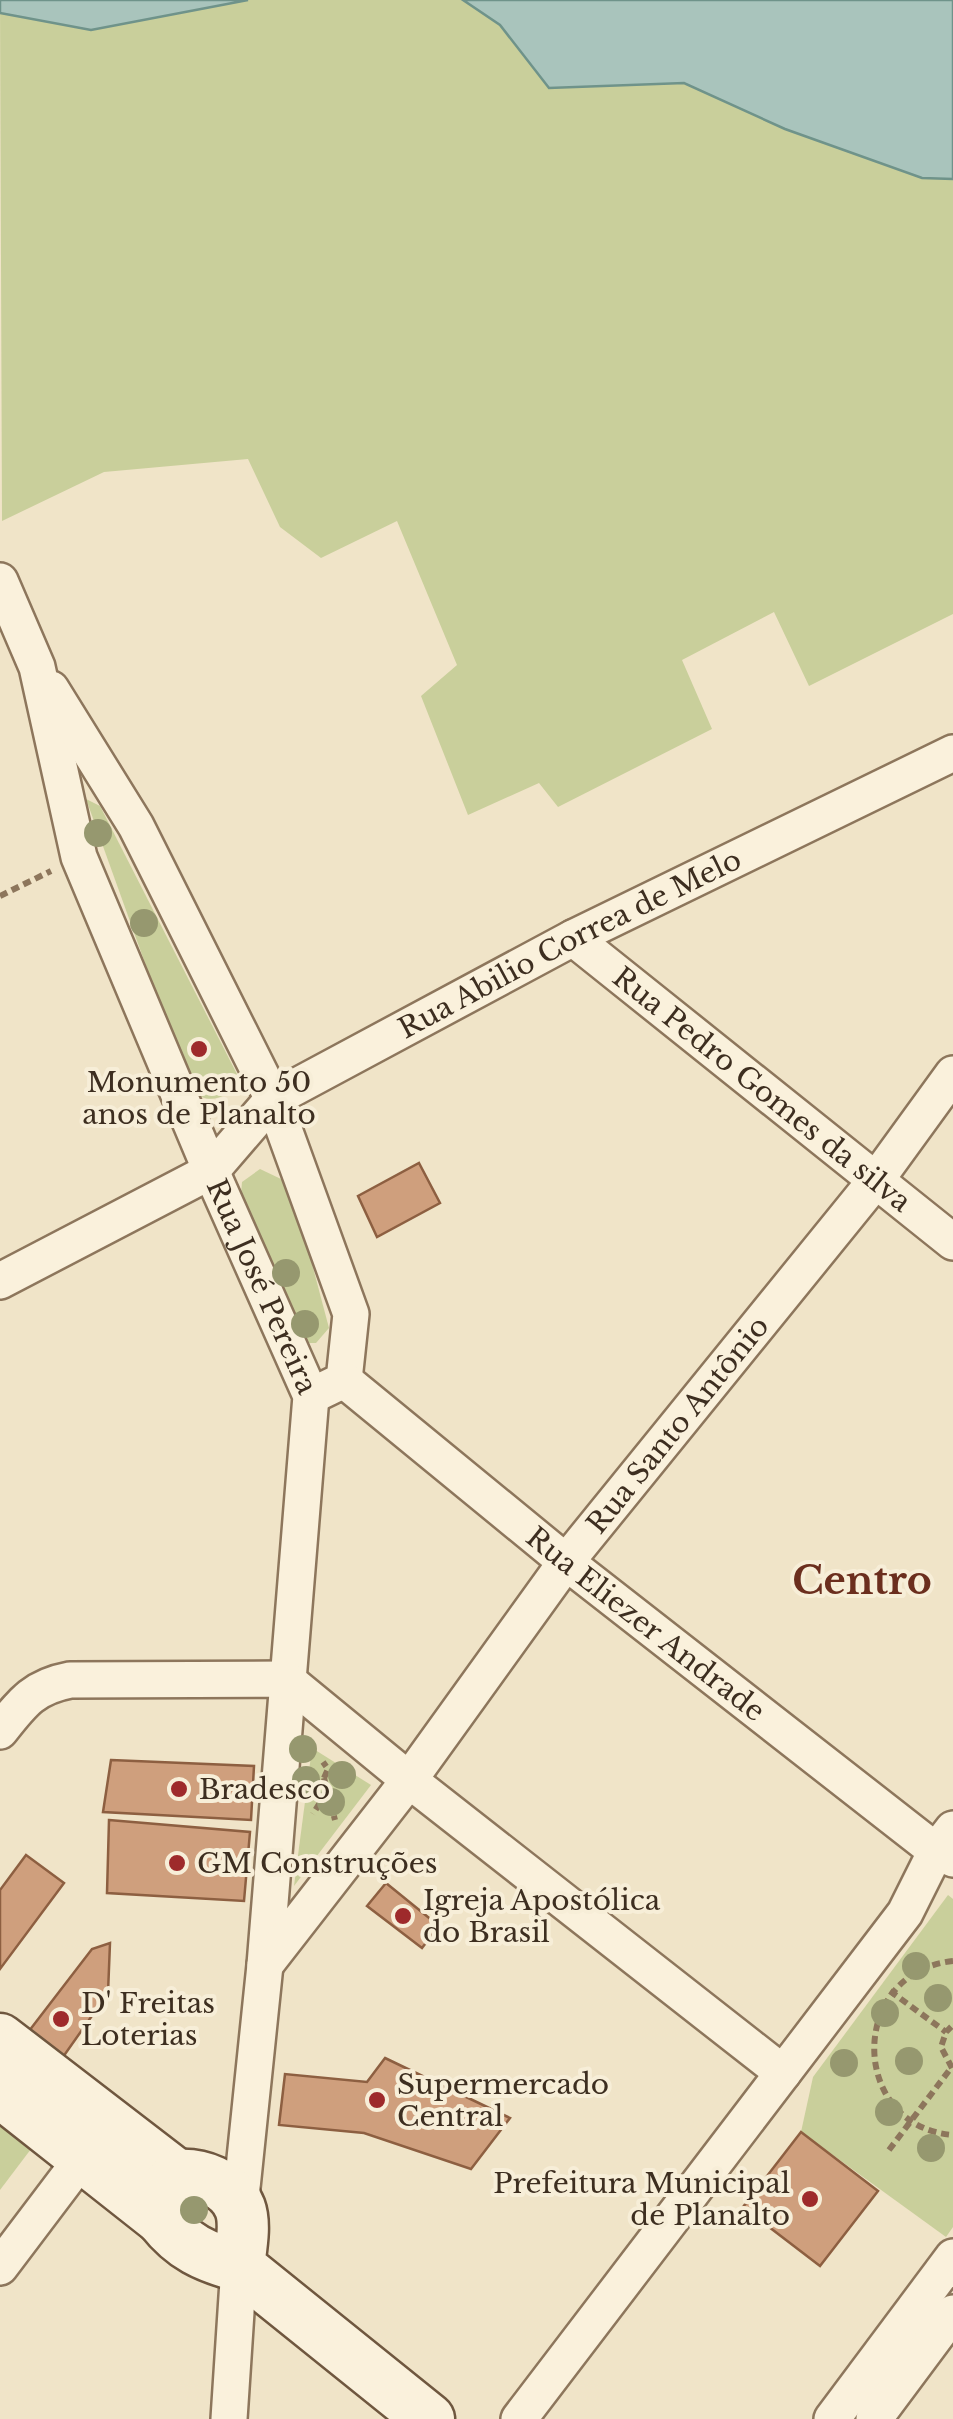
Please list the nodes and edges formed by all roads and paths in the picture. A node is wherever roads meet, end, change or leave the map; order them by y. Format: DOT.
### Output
graph roads {
  1 [pos="0,581"];
  2 [pos="37,667"];
  3 [pos="953,752"];
  4 [pos="78,857"];
  5 [pos="0,896"];
  6 [pos="573,938"];
  7 [pos="953,1074"];
  8 [pos="274,1099"];
  9 [pos="211,1172"];
  10 [pos="876,1180"];
  11 [pos="953,1242"];
  12 [pos="0,1281"];
  13 [pos="344,1380"];
  14 [pos="311,1396"];
  15 [pos="566,1562"];
  16 [pos="286,1679"];
  17 [pos="0,1732"];
  18 [pos="323,1762"];
  19 [pos="324,1778"];
  20 [pos="310,1779"];
  21 [pos="408,1780"];
  22 [pos="337,1828"];
  23 [pos="949,1853"];
  24 [pos="953,1961"];
  25 [pos="265,1965"];
  26 [pos="892,1993"];
  27 [pos="953,2024"];
  28 [pos="946,2032"];
  29 [pos="0,2039"];
  30 [pos="952,2068"];
  31 [pos="783,2073"];
  32 [pos="0,2092"];
  33 [pos="911,2121"];
  34 [pos="953,2135"];
  35 [pos="95,2141"];
  36 [pos="889,2150"];
  37 [pos="169,2197"];
  38 [pos="240,2208"];
  39 [pos="953,2257"];
  40 [pos="239,2266"];
  41 [pos="0,2267"];
  42 [pos="953,2313"];
  43 [pos="229,2419"];
  44 [pos="429,2419"];
  45 [pos="519,2419"];
  46 [pos="832,2419"];
  47 [pos="874,2419"];
  1 -- 2 [label="street, Rua José Pereira"];
  2 -- 4 [label="street, Rua José Pereira"];
  2 -- 8 [label="street"];
  3 -- 6 [label="street, Rua Abilio Correa de Melo"];
  4 -- 5 [label="path"];
  4 -- 9 [label="street, Rua José Pereira"];
  6 -- 8 [label="street, Rua Abilio Correa de Melo"];
  6 -- 10 [label="street, Rua Pedro Gomes da silva"];
  7 -- 10 [label="street, Rua Santo Antônio"];
  8 -- 9 [label="street, Rua Abilio Correa de Melo"];
  8 -- 13 [label="street"];
  9 -- 12 [label="street"];
  9 -- 14 [label="street, Rua José Pereira"];
  10 -- 11 [label="street, Rua Pedro Gomes da silva"];
  10 -- 15 [label="street, Rua Santo Antônio"];
  13 -- 14 [label="street"];
  13 -- 15 [label="street, Rua Eliezer Andrade"];
  14 -- 16 [label="street, Rua José Pereira"];
  15 -- 21 [label="street, Rua Santo Antônio"];
  15 -- 23 [label="street, Rua Eliezer Andrade"];
  16 -- 17 [label="street"];
  16 -- 21 [label="street"];
  16 -- 25 [label="street, Rua José Pereira"];
  18 -- 19 [label="path"];
  19 -- 20 [label="path"];
  19 -- 22 [label="path"];
  21 -- 25 [label="street, Rua Santo Antônio"];
  21 -- 31 [label="street"];
  23 -- 31 [label="street"];
  24 -- 26 [label="path"];
  25 -- 38 [label="street, Rua José Pereira"];
  26 -- 28 [label="path"];
  26 -- 33 [label="path"];
  27 -- 28 [label="path"];
  28 -- 30 [label="path"];
  29 -- 35 [label="street"];
  30 -- 33 [label="path"];
  31 -- 45 [label="street"];
  32 -- 35 [label="street"];
  33 -- 34 [label="path"];
  33 -- 36 [label="path"];
  35 -- 37 [label="street"];
  35 -- 41 [label="street"];
  37 -- 38 [label="street"];
  37 -- 40 [label="street"];
  38 -- 40 [label="street"];
  39 -- 46 [label="street"];
  40 -- 43 [label="street"];
  40 -- 44 [label="street"];
  42 -- 47 [label="street"];
}
